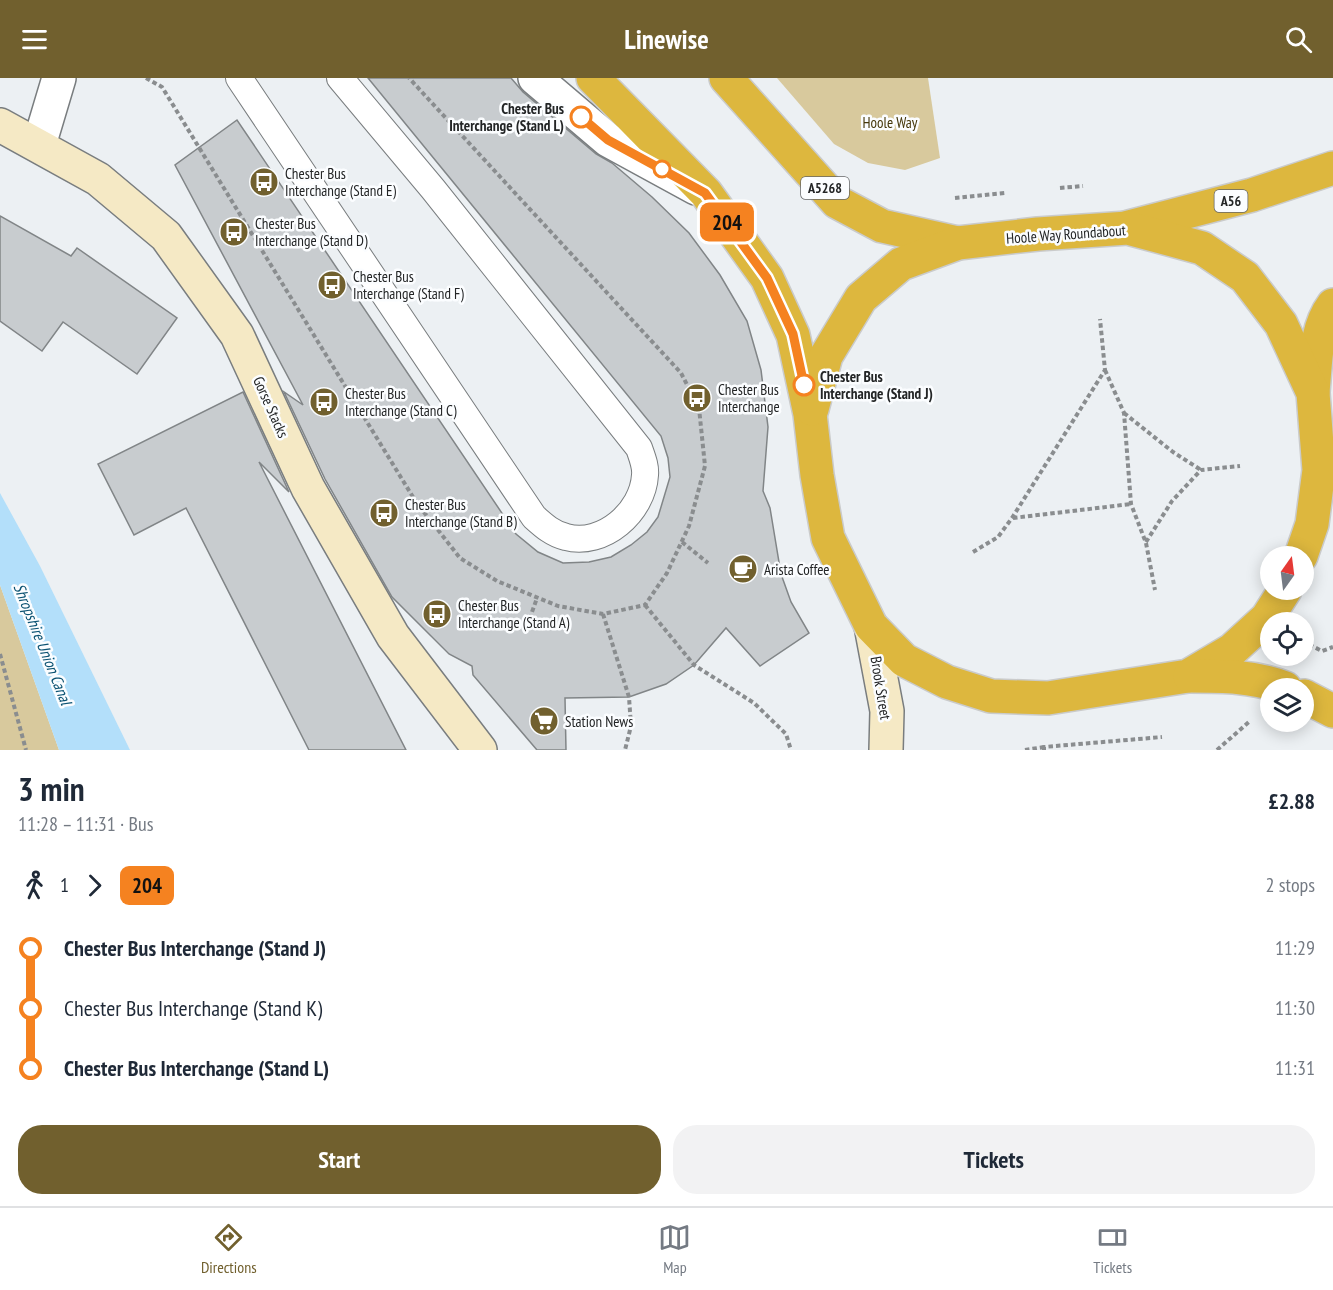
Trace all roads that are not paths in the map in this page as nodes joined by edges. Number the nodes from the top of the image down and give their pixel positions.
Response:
1 (59, 78) edge
2 (239, 78) edge
3 (340, 78) edge
4 (535, 78) edge
5 (593, 78) edge
6 (726, 78) edge
7 (0, 125) edge
8 (39, 145) junction
9 (1333, 168) edge
10 (705, 193) junction
11 (1128, 228) junction
12 (958, 243) junction
13 (1333, 305) edge
14 (1313, 393) junction
15 (810, 414) junction
16 (1319, 470) junction
17 (1333, 520) edge
18 (1304, 546) edge
19 (1279, 600) edge
20 (871, 626) junction
21 (1188, 676) junction
22 (1260, 681) edge
23 (1314, 701) edge
24 (1333, 711) edge
25 (480, 750) edge
26 (886, 750) edge

1 - 8 street
2 - 3 lane
4 - 10 street
5 - 10 highway, A5268
6 - 12 highway, A5268
7 - 8 street, Gorse Stacks
8 - 25 street, Gorse Stacks
9 - 11 highway, A56
10 - 15 highway, Hoole Way Roundabout / A5268
11 - 12 highway, Hoole Way Roundabout / A5268
11 - 14 highway, Hoole Way Roundabout / A5268
12 - 15 highway, Hoole Way Roundabout / A5268
13 - 14 highway
14 - 16 highway, Hoole Way Roundabout
15 - 20 highway, Hoole Way Roundabout / A5268
16 - 17 highway
16 - 18 highway, Hoole Way Roundabout
19 - 21 highway, Hoole Way Roundabout
20 - 21 highway, Hoole Way Roundabout
20 - 26 street, Brook Street
21 - 22 highway
23 - 24 highway

